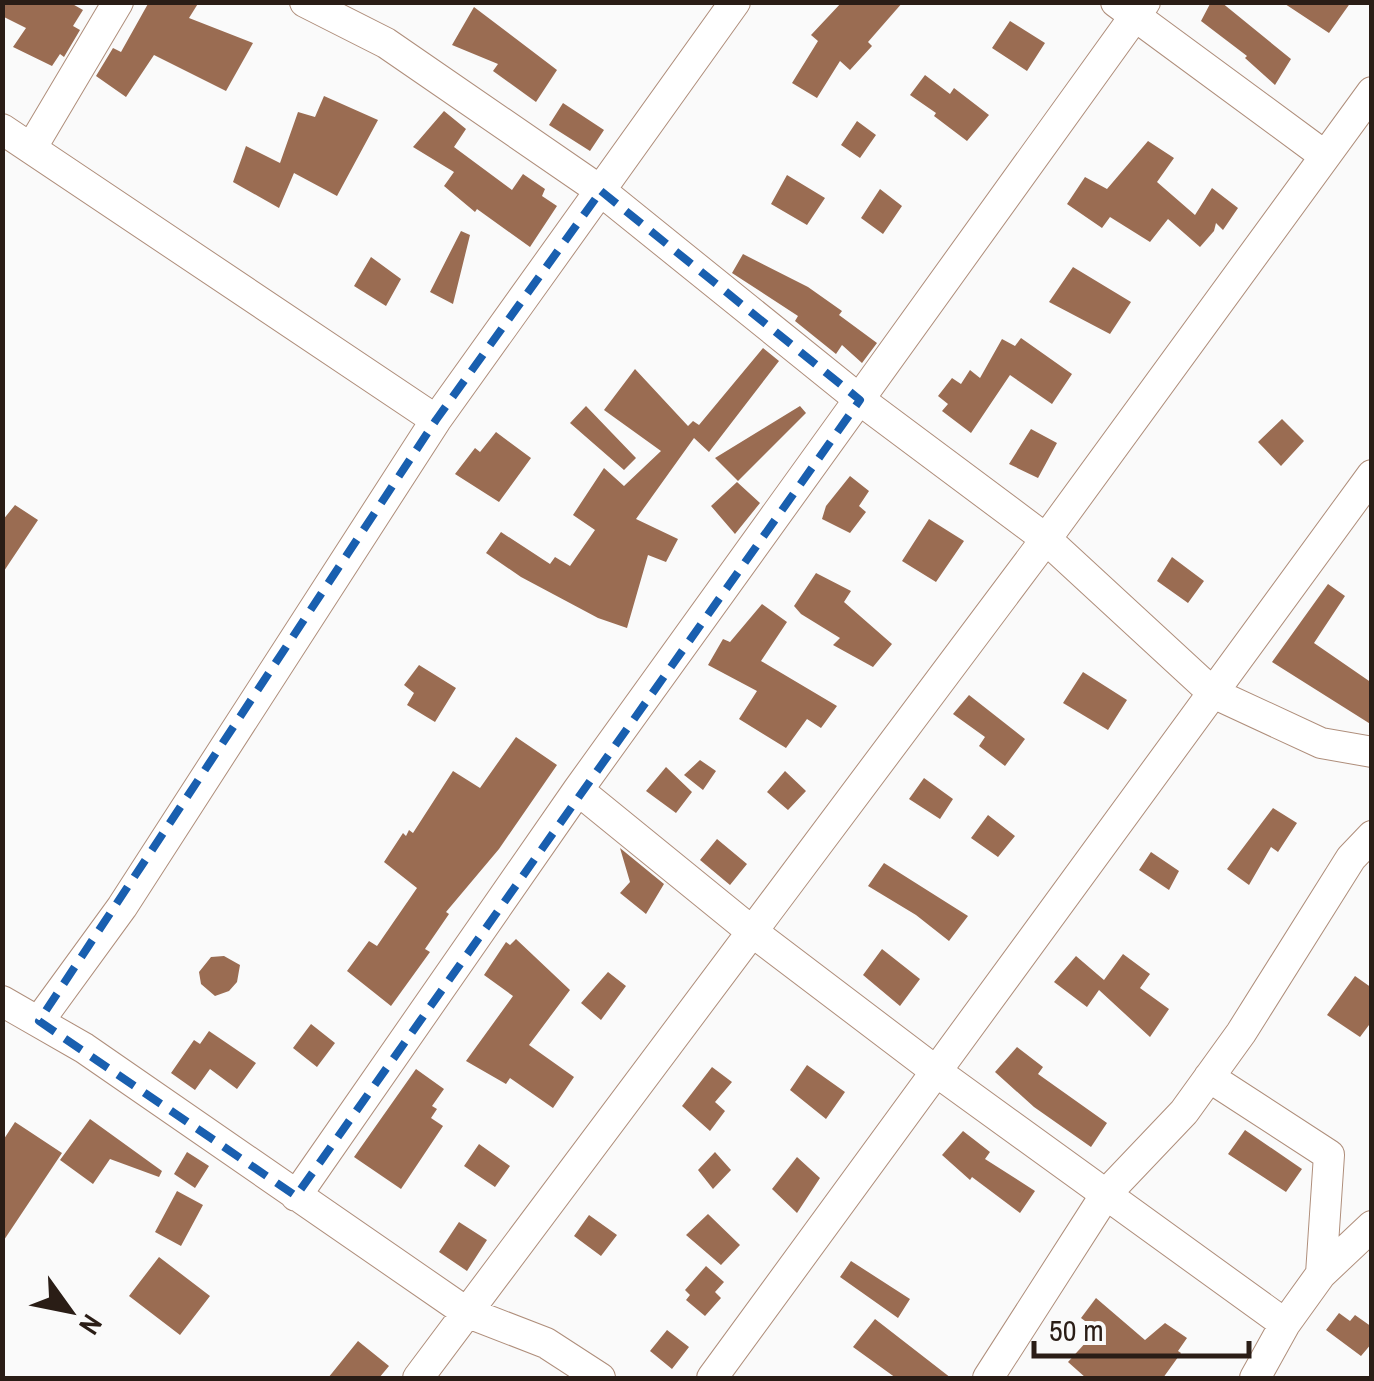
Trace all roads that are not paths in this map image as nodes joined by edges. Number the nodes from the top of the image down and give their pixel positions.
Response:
1 (118, 2) edge
2 (305, 2) edge
3 (735, 2) edge
4 (1132, 7) edge
5 (1372, 92) edge
6 (2, 129) edge
7 (32, 147) junction
8 (1324, 156) junction
9 (602, 191) junction
10 (860, 400) junction
11 (436, 420) junction
12 (1372, 475) edge
13 (1046, 539) junction
14 (1212, 693) junction
15 (1372, 752) edge
16 (578, 790) junction
17 (1372, 836) edge
18 (750, 930) junction
19 (2, 1000) edge
20 (40, 1021) junction
21 (937, 1072) junction
22 (1209, 1077) junction
23 (1106, 1194) junction
24 (296, 1196) junction
25 (1369, 1232) edge
26 (1321, 1274) junction
27 (466, 1312) junction
28 (1285, 1324) junction
29 (418, 1378) edge
30 (600, 1378) edge
31 (712, 1378) edge
32 (988, 1378) edge
33 (1255, 1378) edge

1 - 7 street
2 - 9 street
3 - 9 street
4 - 8 street
4 - 10 street
5 - 8 street
6 - 7 street
7 - 11 street
8 - 13 street
9 - 10 street
9 - 11 street
10 - 13 street
10 - 16 street
11 - 20 street
12 - 14 street
13 - 14 street
13 - 18 street
14 - 15 street
14 - 21 street
16 - 18 street
16 - 24 street
17 - 22 street
18 - 21 street
18 - 27 street
19 - 20 street
20 - 24 street
21 - 23 street
21 - 31 street
22 - 23 street
22 - 26 street
23 - 28 street
23 - 32 street
24 - 27 street
25 - 26 street
26 - 28 street
27 - 29 street
27 - 30 street
28 - 33 street

